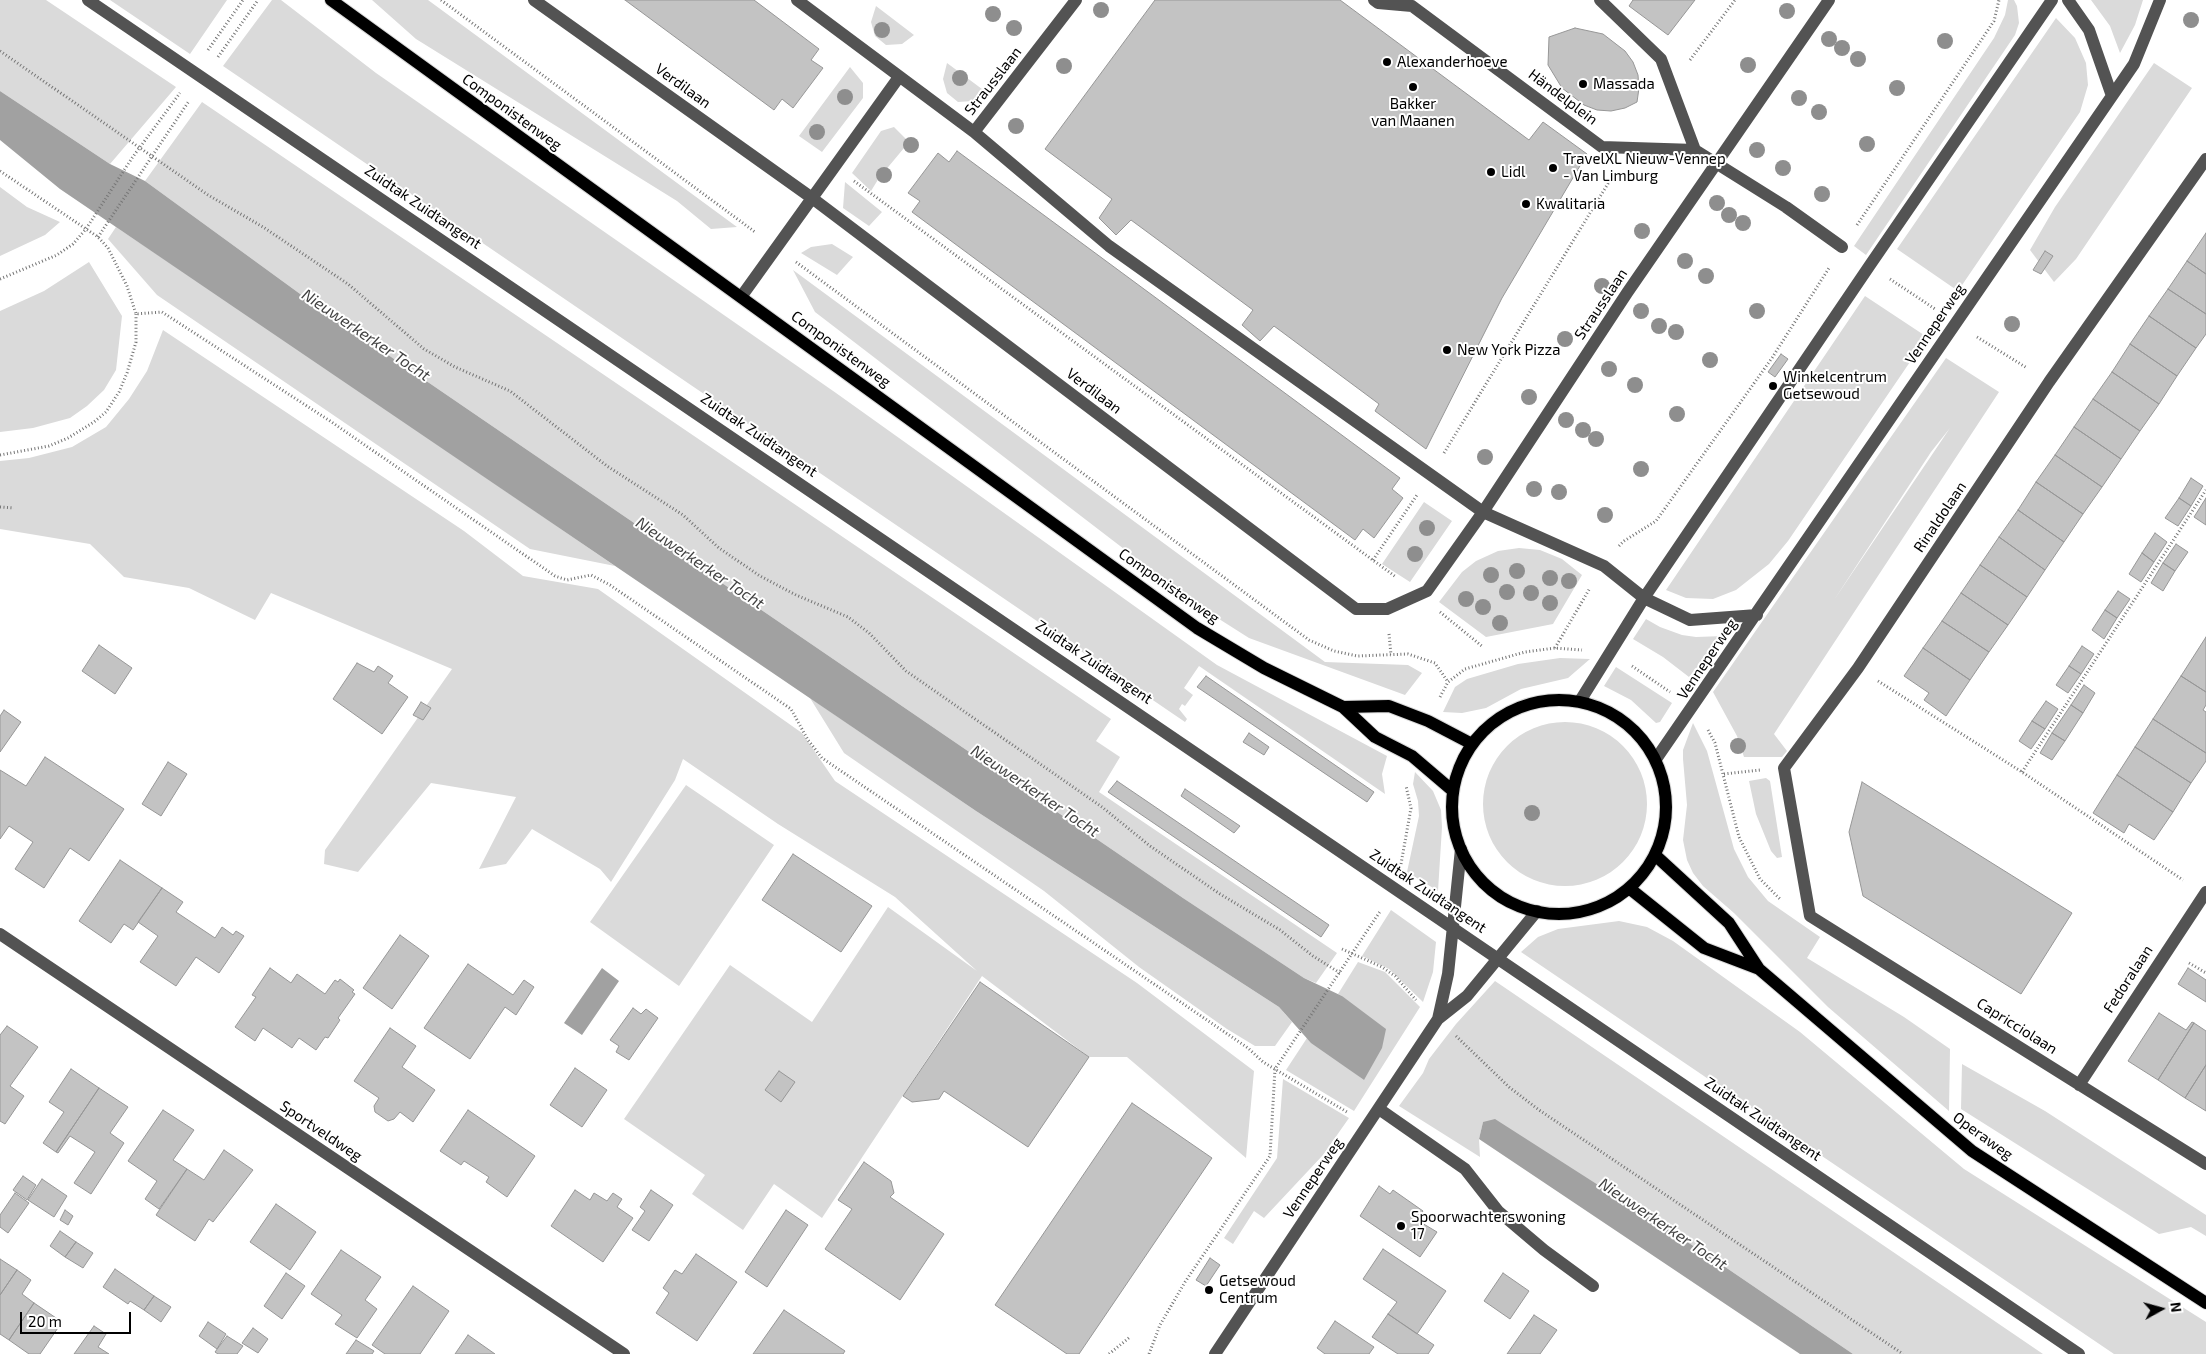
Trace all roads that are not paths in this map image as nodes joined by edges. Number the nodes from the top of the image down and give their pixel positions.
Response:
1 (88, 0) edge
2 (331, 0) edge
3 (534, 0) edge
4 (797, 0) edge
5 (1076, 0) edge
6 (1374, 0) edge
7 (1600, 0) edge
8 (1828, 0) edge
9 (2052, 0) edge
10 (2068, 0) edge
11 (2160, 0) edge
12 (899, 77) junction
13 (2112, 96) junction
14 (974, 132) junction
15 (1695, 150) junction
16 (2206, 159) edge
17 (1716, 165) junction
18 (812, 198) junction
19 (1842, 247) road end
20 (741, 297) junction
21 (1483, 512) junction
22 (1644, 598) junction
23 (1356, 610) joint
24 (1757, 615) junction
25 (1580, 701) junction
26 (1344, 707) junction
27 (1472, 744) junction
28 (1656, 759) junction
29 (1453, 791) junction
30 (1461, 850) junction
31 (1655, 855) junction
32 (1630, 888) junction
33 (2205, 892) edge
34 (1537, 911) junction
35 (1810, 916) joint
36 (1453, 926) junction
37 (0, 934) edge
38 (1499, 959) junction
39 (1759, 969) junction
40 (1438, 1019) junction
41 (2080, 1085) junction
42 (1379, 1109) junction
43 (2206, 1164) edge
44 (1593, 1286) dead end
45 (2206, 1303) edge
46 (624, 1354) edge
47 (1216, 1354) edge
48 (2079, 1354) edge

1 - 36 street, Zuidtak Zuidtangent
2 - 20 main road, Componistenweg
3 - 18 street, Verdilaan
4 - 12 street, Strausslaan
5 - 14 street, Strausslaan
6 - 15 street, Händelplein
7 - 15 street
8 - 17 street, Strausslaan
9 - 22 street
10 - 13 street
11 - 13 street, Venneperweg
12 - 14 street, Strausslaan
12 - 18 street
13 - 24 street, Venneperweg
14 - 21 street
15 - 17 street
16 - 35 street, Rinaldolaan
17 - 19 street
17 - 21 street, Strausslaan
18 - 20 street
18 - 23 street, Verdilaan
20 - 26 main road, Componistenweg
21 - 22 street
21 - 23 street, Strausslaan
22 - 24 street
22 - 25 street
24 - 28 street, Venneperweg
25 - 27 main road
25 - 28 main road
26 - 27 main road, Componistenweg
26 - 29 main road, Componistenweg
27 - 29 main road
28 - 31 main road
29 - 30 main road
30 - 34 main road
30 - 36 street, Venneperweg
31 - 32 main road
31 - 39 main road, Operaweg
32 - 34 main road
32 - 39 main road, Operaweg
33 - 41 street, Fedoralaan
34 - 38 street, Venneperweg
35 - 41 street, Capricciolaan
36 - 38 street, Zuidtak Zuidtangent
36 - 40 street, Venneperweg
37 - 46 street, Sportveldweg
38 - 40 street, Venneperweg
38 - 48 street, Zuidtak Zuidtangent
39 - 45 main road, Operaweg
40 - 42 street, Venneperweg
41 - 43 street, Capricciolaan
42 - 44 street
42 - 47 street, Venneperweg

